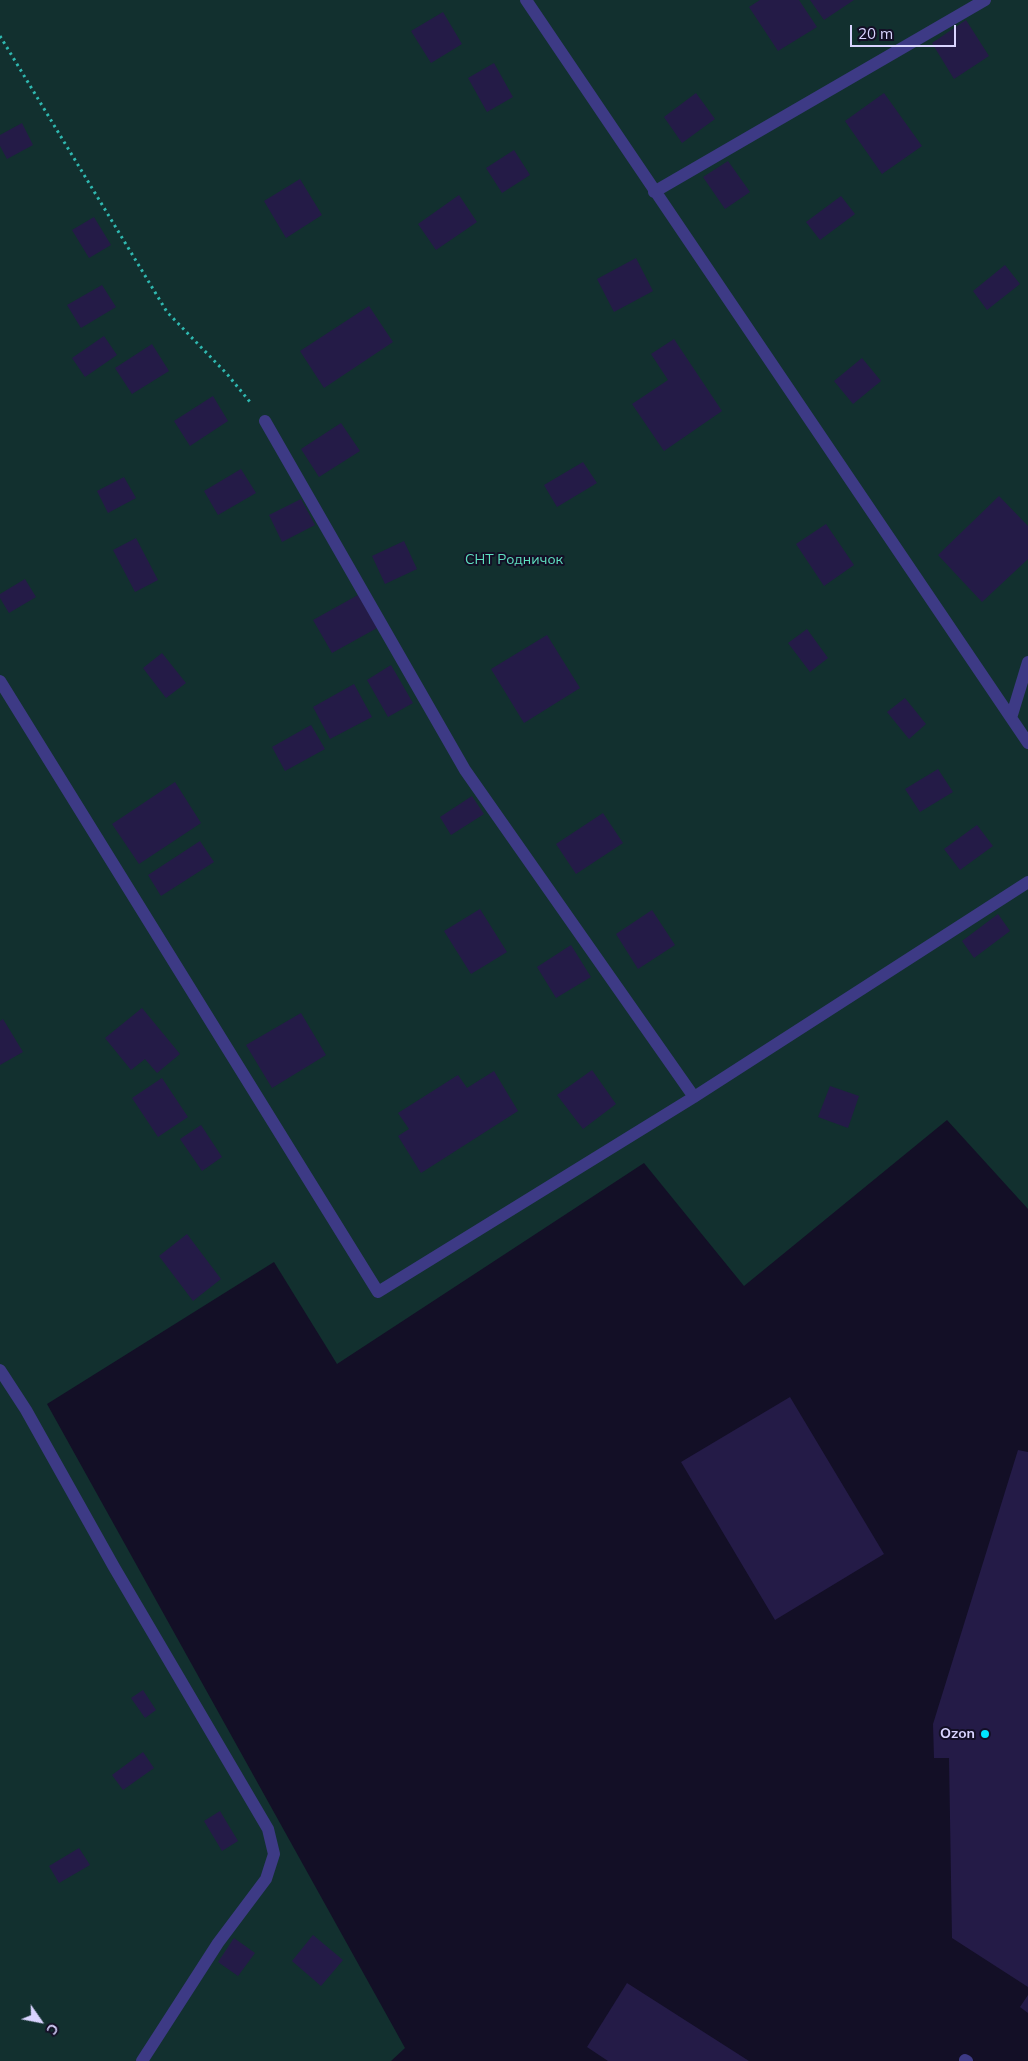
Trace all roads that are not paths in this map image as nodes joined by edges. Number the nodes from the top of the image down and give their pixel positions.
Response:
1 (526, 0) edge
2 (985, 0) edge
3 (654, 192) junction
4 (265, 421) road end
5 (1028, 662) edge
6 (0, 681) edge
7 (1010, 718) junction
8 (1028, 743) edge
9 (1028, 882) edge
10 (694, 1097) junction
11 (0, 1370) edge
12 (142, 2061) edge

1 - 3 lane
2 - 3 lane
3 - 7 lane
4 - 10 lane
5 - 7 lane
6 - 10 lane
7 - 8 lane
9 - 10 lane
11 - 12 lane

